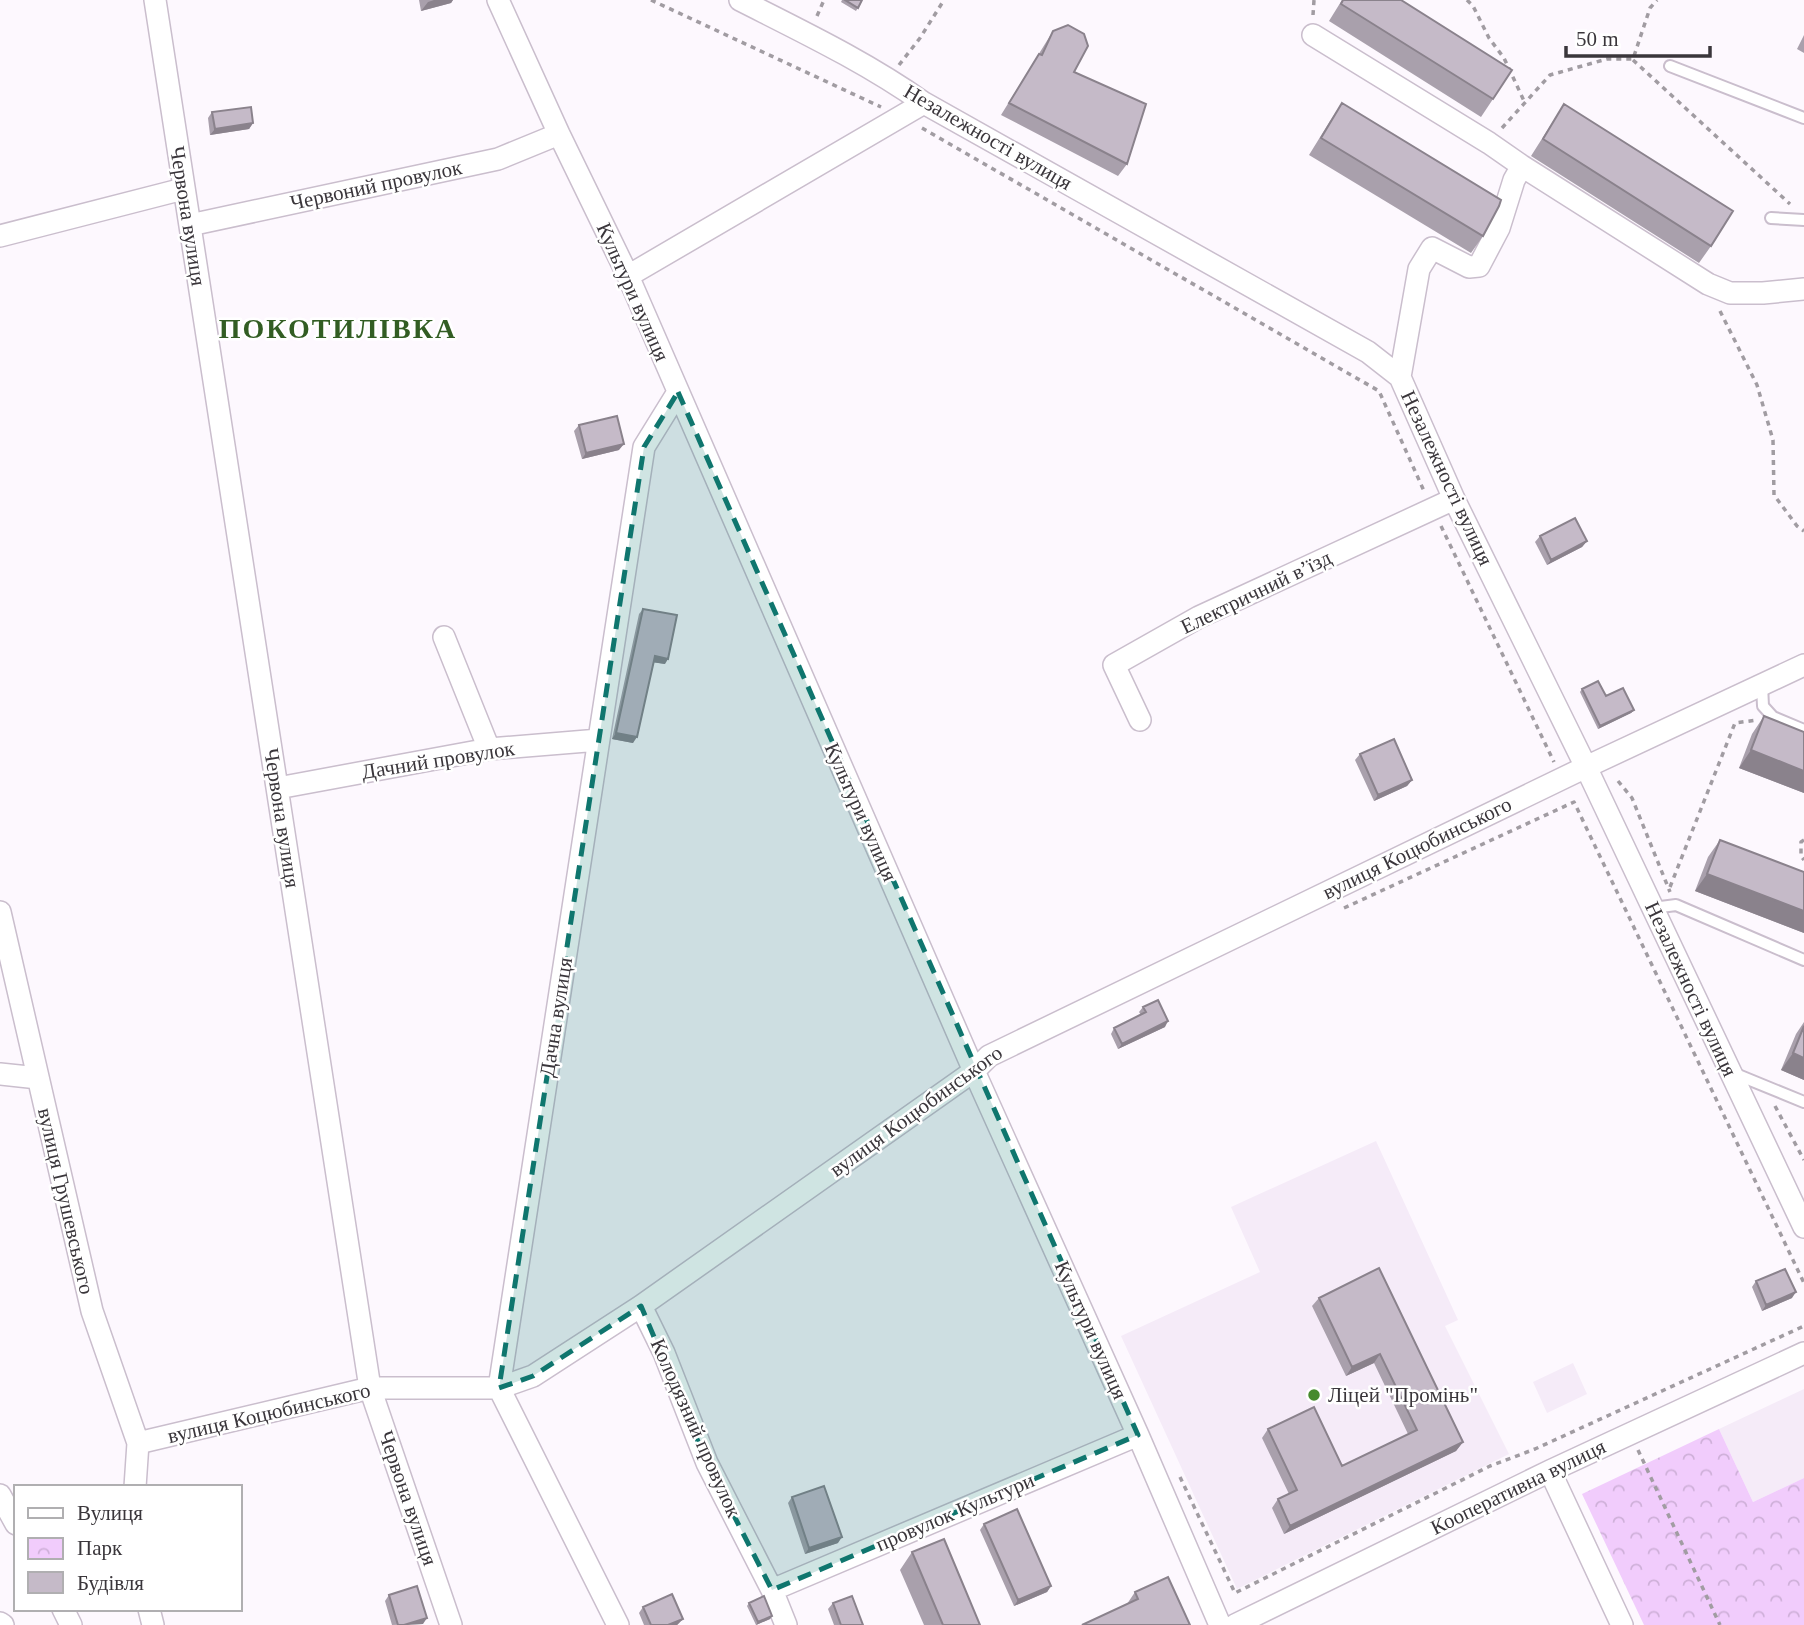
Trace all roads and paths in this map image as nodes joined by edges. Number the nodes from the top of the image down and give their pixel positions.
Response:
1 (155, 0) edge
2 (498, 0) edge
3 (651, 0) edge
4 (740, 0) edge
5 (943, 0) edge
6 (1467, 0) edge
7 (1657, 0) edge
8 (1313, 35) dead end
9 (1633, 59) junction
10 (1670, 66) dead end
11 (889, 78) junction
12 (924, 103) junction
13 (1525, 103) junction
14 (901, 116) junction
15 (1804, 118) edge
16 (559, 134) junction
17 (1489, 143) junction
18 (1522, 166) junction
19 (183, 189) junction
20 (1794, 208) dead end
21 (1771, 218) dead end
22 (1804, 220) edge
23 (190, 225) junction
24 (0, 236) edge
25 (628, 276) junction
26 (1707, 284) junction
27 (1804, 289) edge
28 (1400, 377) junction
29 (678, 392) junction
30 (1454, 499) junction
31 (1433, 509) junction
32 (1804, 531) edge
33 (444, 637) dead end
34 (1804, 665) edge
35 (1762, 685) junction
36 (1773, 717) junction
37 (1140, 720) dead end
38 (1804, 730) edge
39 (599, 740) junction
40 (489, 749) junction
41 (1586, 767) junction
42 (1562, 779) junction
43 (1618, 781) dead end
44 (278, 788) junction
45 (1804, 840) edge
46 (1804, 860) edge
47 (1669, 889) junction
48 (1676, 905) junction
49 (1653, 908) junction
50 (0, 912) edge
51 (1335, 912) dead end
52 (1804, 960) edge
53 (974, 1071) junction
54 (1730, 1072) junction
55 (0, 1074) edge
56 (38, 1078) junction
57 (1758, 1083) junction
58 (1804, 1102) edge
59 (1804, 1160) edge
60 (1804, 1227) edge
61 (1804, 1283) edge
62 (641, 1306) junction
63 (1804, 1326) edge
64 (1804, 1353) edge
65 (370, 1388) junction
66 (499, 1388) junction
67 (1630, 1434) junction
68 (1138, 1435) junction
69 (138, 1443) junction
70 (1550, 1471) junction
71 (1178, 1473) dead end
72 (135, 1485) edge
73 (0, 1495) edge
74 (14, 1520) edge
75 (772, 1590) junction
76 (451, 1625) edge
77 (618, 1625) edge
78 (786, 1625) edge
79 (1220, 1625) edge
80 (1235, 1625) edge
81 (1622, 1625) edge
82 (1720, 1625) edge

1 - 19 street, Червона вулиця
2 - 16 street, Культури вулиця
3 - 14 path
4 - 11 street, Незалежності вулиця
5 - 11 path
6 - 13 path
7 - 9 path
8 - 17 street
9 - 13 path
9 - 20 path
10 - 15 lane
11 - 12 street, Незалежності вулиця
12 - 14 street
12 - 28 street, Незалежності вулиця
13 - 17 path
14 - 25 street
14 - 31 path
16 - 23 street, Червоний провулок
16 - 25 street, Культури вулиця
17 - 18 street
18 - 26 street
18 - 28 street
19 - 23 street, Червона вулиця
19 - 24 street
21 - 22 lane
23 - 44 street, Червона вулиця
25 - 29 street, Культури вулиця
26 - 27 street
26 - 32 path
28 - 30 street, Незалежності вулиця
29 - 39 street, Дачна вулиця
29 - 53 street, Культури вулиця
30 - 31 street, Електричний в’їзд
30 - 41 street, Незалежності вулиця
31 - 37 street, Електричний в’їзд
31 - 42 path
33 - 40 street
34 - 35 street, вулиця Коцюбинського
35 - 36 lane
35 - 41 street, вулиця Коцюбинського
36 - 38 lane
36 - 47 path
39 - 40 street, Дачний провулок
39 - 66 street, Дачна вулиця
40 - 44 street, Дачний провулок
41 - 42 street, вулиця Коцюбинського
41 - 49 street, Незалежності вулиця
42 - 53 street, вулиця Коцюбинського
43 - 47 path
44 - 65 street, Червона вулиця
45 - 46 path
47 - 48 path
48 - 49 lane
48 - 52 lane
49 - 54 street, Незалежності вулиця
50 - 56 street, вулиця Грушевського
51 - 61 path
53 - 62 street, вулиця Коцюбинського
53 - 68 street, Культури вулиця
54 - 57 lane
54 - 60 street, Незалежності вулиця
55 - 56 street
56 - 69 street, вулиця Грушевського
57 - 58 lane
57 - 59 path
62 - 66 street, вулиця Коцюбинського
62 - 75 street, Колодязний провулок
63 - 71 path
64 - 67 street, Кооперативна вулиця
65 - 66 street, вулиця Коцюбинського
65 - 69 street, вулиця Коцюбинського
65 - 76 street, Червона вулиця
66 - 77 street
67 - 70 street, Кооперативна вулиця
67 - 82 path
68 - 75 street, провулок Культури
68 - 79 street, Культури вулиця
69 - 72 street, вулиця Грушевського
70 - 80 street, Кооперативна вулиця
70 - 81 street
73 - 74 street
75 - 78 street, Колодязний провулок

